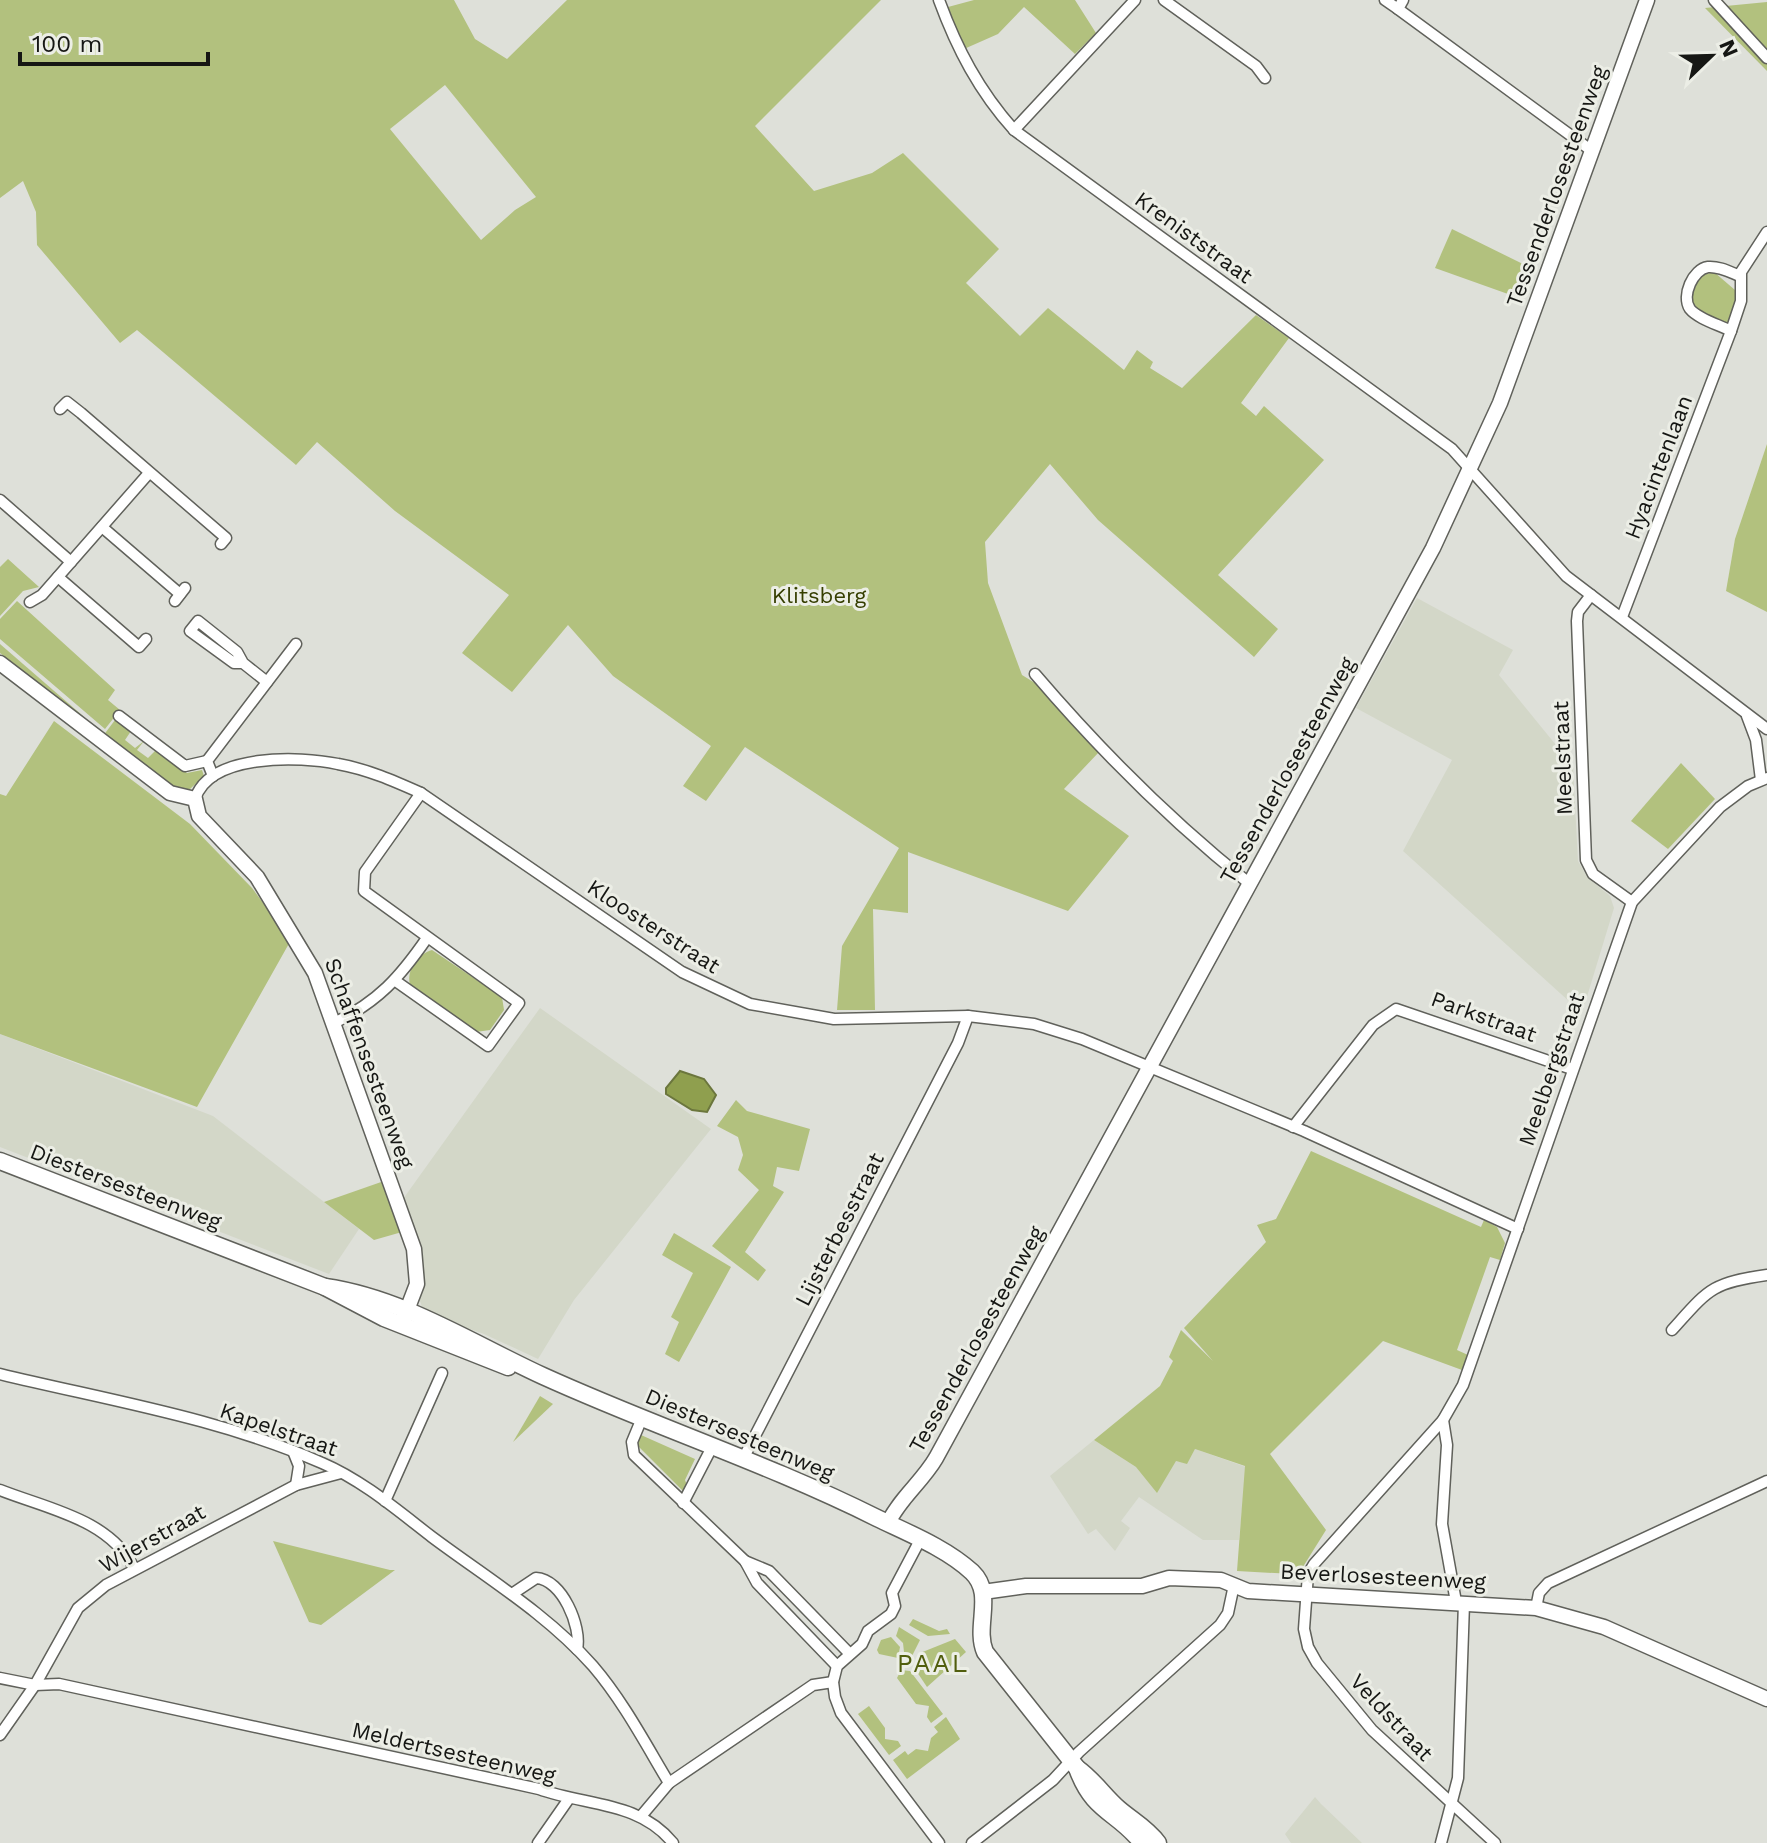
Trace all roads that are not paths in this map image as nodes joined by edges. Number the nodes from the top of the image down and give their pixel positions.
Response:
1 (939, 0) edge
2 (1135, 0) edge
3 (1164, 0) edge
4 (1385, 0) edge
5 (1647, 0) edge
6 (1714, 0) edge
7 (1401, 4) edge
8 (1767, 58) edge
9 (1265, 78) dead end
10 (1014, 130) junction
11 (1592, 151) junction
12 (1767, 232) edge
13 (1740, 276) junction
14 (1731, 331) junction
15 (60, 409) dead end
16 (1471, 467) junction
17 (149, 473) junction
18 (0, 500) edge
19 (102, 527) junction
20 (221, 544) dead end
21 (71, 562) junction
22 (58, 577) junction
23 (180, 594) dead end
24 (1591, 595) junction
25 (30, 602) dead end
26 (1622, 617) junction
27 (146, 639) dead end
28 (296, 644) dead end
29 (0, 663) edge
30 (243, 663) junction
31 (1035, 674) dead end
32 (267, 682) junction
33 (1746, 714) junction
34 (119, 716) dead end
35 (1767, 729) edge
36 (207, 761) junction
37 (213, 776) junction
38 (1764, 779) edge
39 (421, 793) junction
40 (195, 799) junction
41 (1250, 884) junction
42 (1632, 902) junction
43 (427, 938) junction
44 (397, 982) junction
45 (968, 1016) junction
46 (334, 1023) junction
47 (1150, 1068) junction
48 (1572, 1069) junction
49 (1293, 1127) junction
50 (0, 1161) edge
51 (1518, 1229) junction
52 (1767, 1275) edge
53 (403, 1319) junction
54 (1672, 1330) dead end
55 (442, 1373) dead end
56 (0, 1374) edge
57 (642, 1418) junction
58 (1443, 1420) junction
59 (712, 1447) junction
60 (293, 1451) junction
61 (743, 1459) junction
62 (341, 1473) junction
63 (1767, 1481) edge
64 (296, 1485) junction
65 (0, 1490) edge
66 (385, 1501) junction
67 (683, 1503) junction
68 (888, 1523) junction
69 (920, 1540) junction
70 (745, 1561) junction
71 (134, 1568) junction
72 (1234, 1585) junction
73 (983, 1592) junction
74 (512, 1594) junction
75 (1307, 1594) junction
76 (1460, 1603) junction
77 (1536, 1608) junction
78 (577, 1649) junction
79 (843, 1659) junction
80 (0, 1678) edge
81 (833, 1682) junction
82 (35, 1685) junction
83 (1767, 1699) edge
84 (0, 1735) edge
85 (1074, 1764) junction
86 (669, 1783) junction
87 (568, 1800) junction
88 (1453, 1804) junction
89 (642, 1815) junction
90 (538, 1843) edge
91 (673, 1843) edge
92 (939, 1843) edge
93 (972, 1843) edge
94 (1142, 1843) edge
95 (1158, 1843) edge
96 (1441, 1843) edge
97 (1495, 1843) edge

1 - 10 street, Kreniststraat
2 - 10 street
3 - 9 street
4 - 7 street
5 - 11 street, Tessenderlosesteenweg
6 - 8 street
7 - 11 street
10 - 16 street, Kreniststraat
11 - 16 street, Tessenderlosesteenweg
12 - 13 street, Hyacintenlaan
13 - 14 street, Hyacintenlaan
13 - 14 street
14 - 26 street, Hyacintenlaan
15 - 17 street
16 - 24 street, Kreniststraat
16 - 41 street, Tessenderlosesteenweg
17 - 19 street
17 - 20 street
18 - 21 street
19 - 21 street
19 - 23 street
21 - 22 street
22 - 25 street
22 - 27 street
24 - 26 street, Kreniststraat
24 - 42 street, Meelstraat
26 - 33 street, Kreniststraat
28 - 32 street
29 - 40 street
30 - 30 street
30 - 32 street
31 - 41 street
32 - 36 street
33 - 35 street, Kreniststraat
33 - 38 street
34 - 36 street
36 - 37 street
37 - 39 street, Kloosterstraat
37 - 40 street
38 - 42 street, Meelbergstraat
39 - 43 street
39 - 45 street, Kloosterstraat
40 - 46 street, Schaffensesteenweg
41 - 47 street, Tessenderlosesteenweg
42 - 48 street, Meelbergstraat
43 - 44 street
43 - 44 street
44 - 46 street
45 - 47 street, Kloosterstraat
45 - 61 street, Lijsterbesstraat
46 - 53 street, Schaffensesteenweg
47 - 49 street
47 - 68 street, Tessenderlosesteenweg
48 - 49 street, Parkstraat
48 - 51 street, Meelbergstraat
49 - 51 street
50 - 53 main road, Diestersesteenweg
51 - 58 street, Meelbergstraat
52 - 54 street
53 - 57 main road, Diestersesteenweg
55 - 66 street
56 - 60 street, Kapelstraat
57 - 59 main road, Diestersesteenweg
57 - 67 street
58 - 75 street, Meelbergstraat
58 - 76 street
59 - 61 main road, Diestersesteenweg
59 - 67 street
60 - 62 street, Kapelstraat
60 - 64 street
61 - 68 main road, Diestersesteenweg
62 - 64 street, Wijerstraat
62 - 66 street, Kapelstraat
63 - 77 street
64 - 71 street, Wijerstraat
65 - 71 street
66 - 74 street, Kapelstraat
67 - 70 street
68 - 69 main road, Diestersesteenweg
69 - 73 main road, Diestersesteenweg
69 - 79 street
70 - 79 street
70 - 79 street
71 - 82 street, Wijerstraat
72 - 73 street, Beverlosesteenweg
72 - 75 street, Beverlosesteenweg
72 - 85 street
73 - 85 main road
74 - 78 street, Kapelstraat
74 - 78 street, Kapelstraat
75 - 76 street, Beverlosesteenweg
75 - 88 street, Veldstraat
76 - 77 street, Beverlosesteenweg
76 - 88 street
77 - 83 street, Beverlosesteenweg
78 - 86 street, Kapelstraat
79 - 81 street
80 - 82 street, Meldertsesteenweg
81 - 86 street
81 - 92 street
82 - 84 street, Wijerstraat
82 - 87 street, Meldertsesteenweg
85 - 93 street
85 - 94 main road
85 - 95 main road
86 - 89 street
87 - 89 street, Meldertsesteenweg
87 - 90 street
88 - 96 street
88 - 97 street, Veldstraat
89 - 91 street

